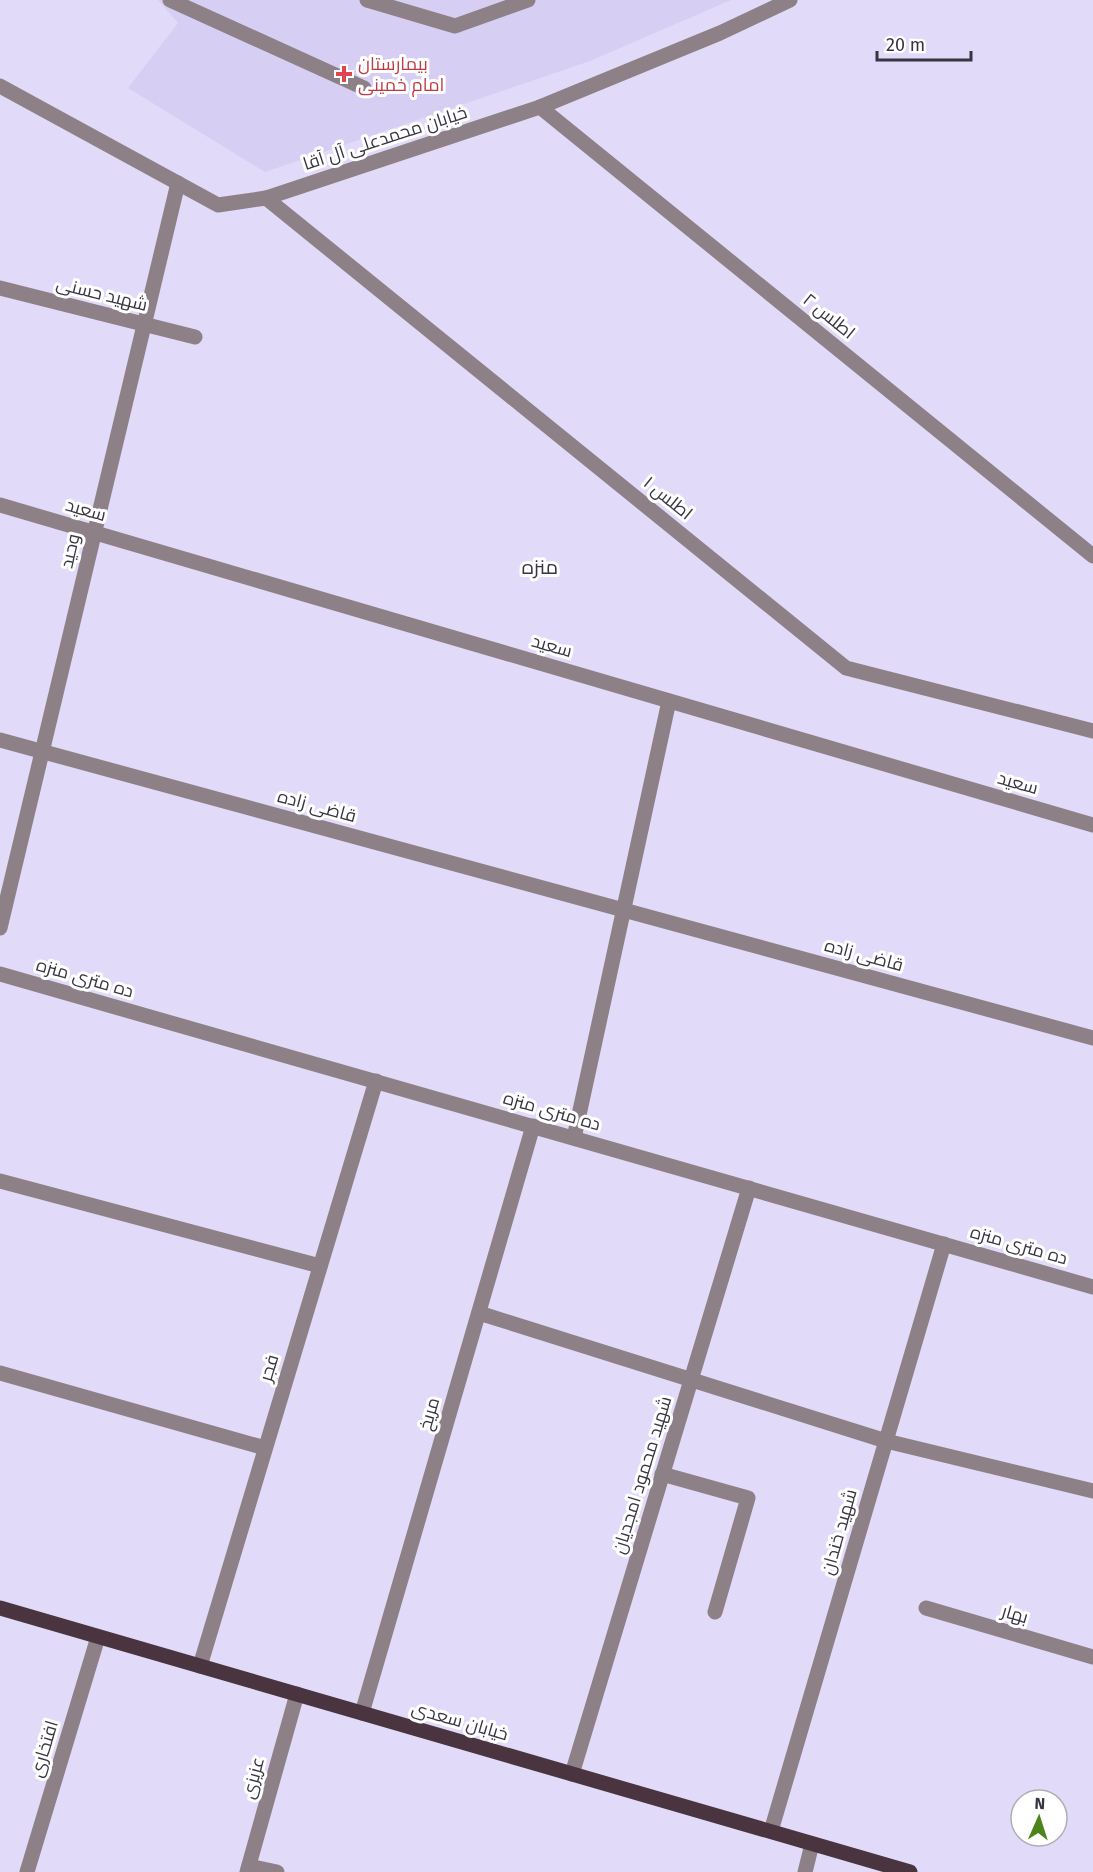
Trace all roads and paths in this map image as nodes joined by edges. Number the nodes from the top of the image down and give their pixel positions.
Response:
1 (170, 0) edge
2 (367, 0) edge
3 (528, 0) edge
4 (790, 0) edge
5 (0, 86) edge
6 (364, 88) dead end
7 (540, 107) junction
8 (178, 183) junction
9 (266, 198) junction
10 (0, 288) edge
11 (144, 324) junction
12 (195, 337) dead end
13 (0, 505) edge
14 (95, 533) junction
15 (1093, 556) edge
16 (669, 701) junction
17 (1093, 731) edge
18 (0, 740) edge
19 (42, 752) junction
20 (1093, 825) edge
21 (624, 910) junction
22 (0, 928) edge
23 (0, 974) edge
24 (1093, 1038) edge
25 (376, 1081) junction
26 (533, 1126) junction
27 (574, 1138) junction
28 (0, 1180) edge
29 (749, 1188) junction
30 (944, 1244) junction
31 (320, 1266) junction
32 (1093, 1287) edge
33 (479, 1313) junction
34 (0, 1373) edge
35 (691, 1380) junction
36 (886, 1441) junction
37 (265, 1448) junction
38 (662, 1474) junction
39 (1093, 1491) edge
40 (0, 1608) edge
41 (926, 1608) dead end
42 (715, 1612) dead end
43 (98, 1637) junction
44 (1093, 1657) edge
45 (200, 1666) junction
46 (297, 1694) junction
47 (362, 1713) junction
48 (572, 1774) junction
49 (771, 1832) junction
50 (812, 1844) junction
51 (248, 1869) edge
52 (27, 1872) edge
53 (277, 1872) edge
54 (806, 1872) edge
55 (910, 1872) edge

1 - 6 street
2 - 3 street
4 - 7 street, خیابان محمدعلی آل آقا
5 - 8 street, خیابان محمدعلی آل آقا
7 - 9 street, خیابان محمدعلی آل آقا
7 - 15 street, اطلس ۲
8 - 9 street, خیابان محمدعلی آل آقا
8 - 11 street, وحید
9 - 17 street, اطلس ۱
10 - 11 street, شهید حسنی
11 - 12 street, شهید حسنی
11 - 14 street, وحید
13 - 14 street, سعید
14 - 16 street, سعید
14 - 19 street, وحید
16 - 20 street, سعید
16 - 21 street
18 - 19 street, قاضی زاده
19 - 21 street, قاضی زاده
19 - 22 street, وحید
21 - 24 street, قاضی زاده
21 - 27 street
23 - 25 street, ده متری منزه
25 - 26 street, ده متری منزه
25 - 31 street, فجر
26 - 27 street, ده متری منزه
26 - 33 street, مریخ
27 - 29 street, ده متری منزه
28 - 31 street
29 - 30 street, ده متری منزه
29 - 35 street, شهید محمود امجدیان
30 - 32 street, ده متری منزه
30 - 36 street, شهید خندان
31 - 37 street, فجر
33 - 35 street
33 - 47 street, مریخ
34 - 37 street
35 - 36 street
35 - 38 street, شهید محمود امجدیان
36 - 39 street
36 - 49 street, شهید خندان
37 - 45 street, فجر
38 - 42 street
38 - 48 street, شهید محمود امجدیان
40 - 43 main road, خیابان سعدی
41 - 44 street, بهار
43 - 45 main road, خیابان سعدی
43 - 52 street, افتخاری
45 - 46 main road, خیابان سعدی
46 - 47 main road, خیابان سعدی
46 - 51 street, عزیزی
47 - 48 main road, خیابان سعدی
48 - 49 main road, خیابان سعدی
49 - 50 main road, خیابان سعدی
50 - 54 street
50 - 55 main road, خیابان سعدی
51 - 53 street

